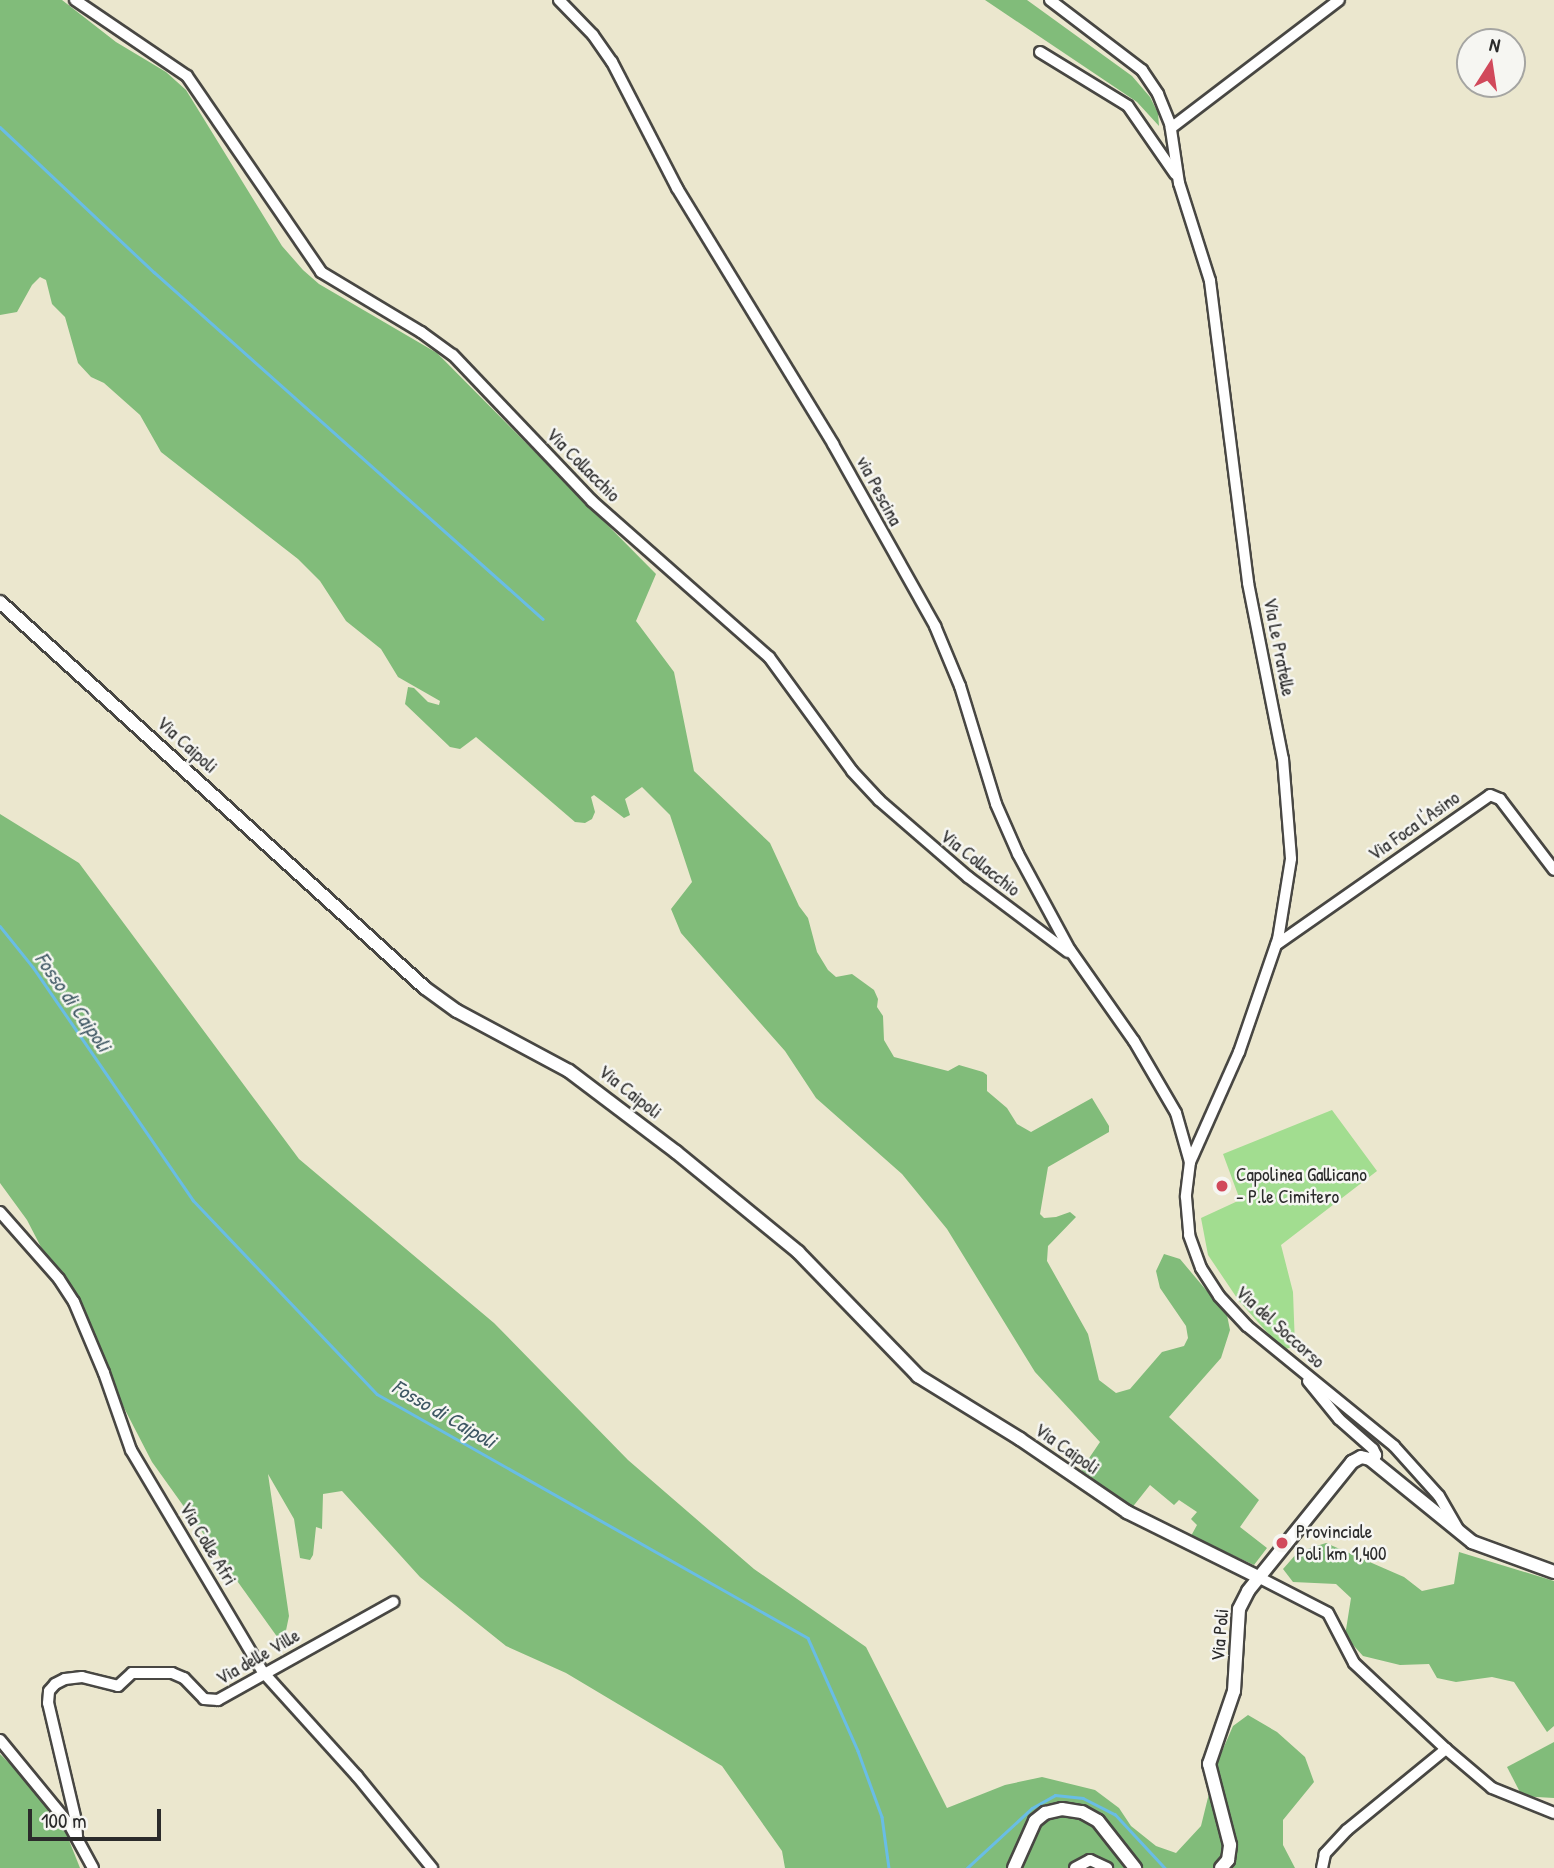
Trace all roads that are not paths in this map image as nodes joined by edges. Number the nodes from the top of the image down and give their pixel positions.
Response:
1 (75, 0) edge
2 (559, 0) edge
3 (1050, 0) edge
4 (1339, 0) edge
5 (1040, 52) dead end
6 (1171, 128) junction
7 (1177, 177) junction
8 (0, 601) edge
9 (1554, 870) edge
10 (1276, 946) junction
11 (1074, 957) junction
12 (1190, 1162) junction
13 (0, 1212) edge
14 (1302, 1372) junction
15 (1373, 1461) junction
16 (1462, 1536) junction
17 (1554, 1572) edge
18 (1260, 1578) junction
19 (393, 1602) dead end
20 (263, 1672) junction
21 (0, 1740) edge
22 (1446, 1749) junction
23 (1554, 1813) edge
24 (77, 1836) junction
25 (1226, 1866) edge
26 (1079, 1867) edge
27 (93, 1868) edge
28 (432, 1868) edge
29 (1014, 1868) edge
30 (1107, 1868) edge
31 (1135, 1868) edge
32 (1322, 1868) edge

1 - 11 street, Via Collacchio
2 - 11 street, via Pescina
3 - 6 street, Via Le Pratelle
4 - 6 street
5 - 7 street
6 - 7 street, Via Le Pratelle
7 - 10 street, Via Le Pratelle
8 - 18 street, Via Caipoli
9 - 10 street, Via Foca l'Asino
10 - 12 street, Via Le Pratelle
11 - 12 street, Via del Soccorso
12 - 14 street, Via del Soccorso
13 - 20 street, Via Colle Afri
14 - 15 street
14 - 16 street, Via del Soccorso
15 - 16 street
15 - 18 street, Via Poli
16 - 17 street
18 - 22 street
18 - 25 street, Via Poli
19 - 20 street, Via delle Ville
20 - 24 street, Via delle Ville
20 - 28 street, Via Colle Afri
21 - 24 street
22 - 23 street
22 - 32 street
24 - 27 street
26 - 30 street
29 - 31 street

